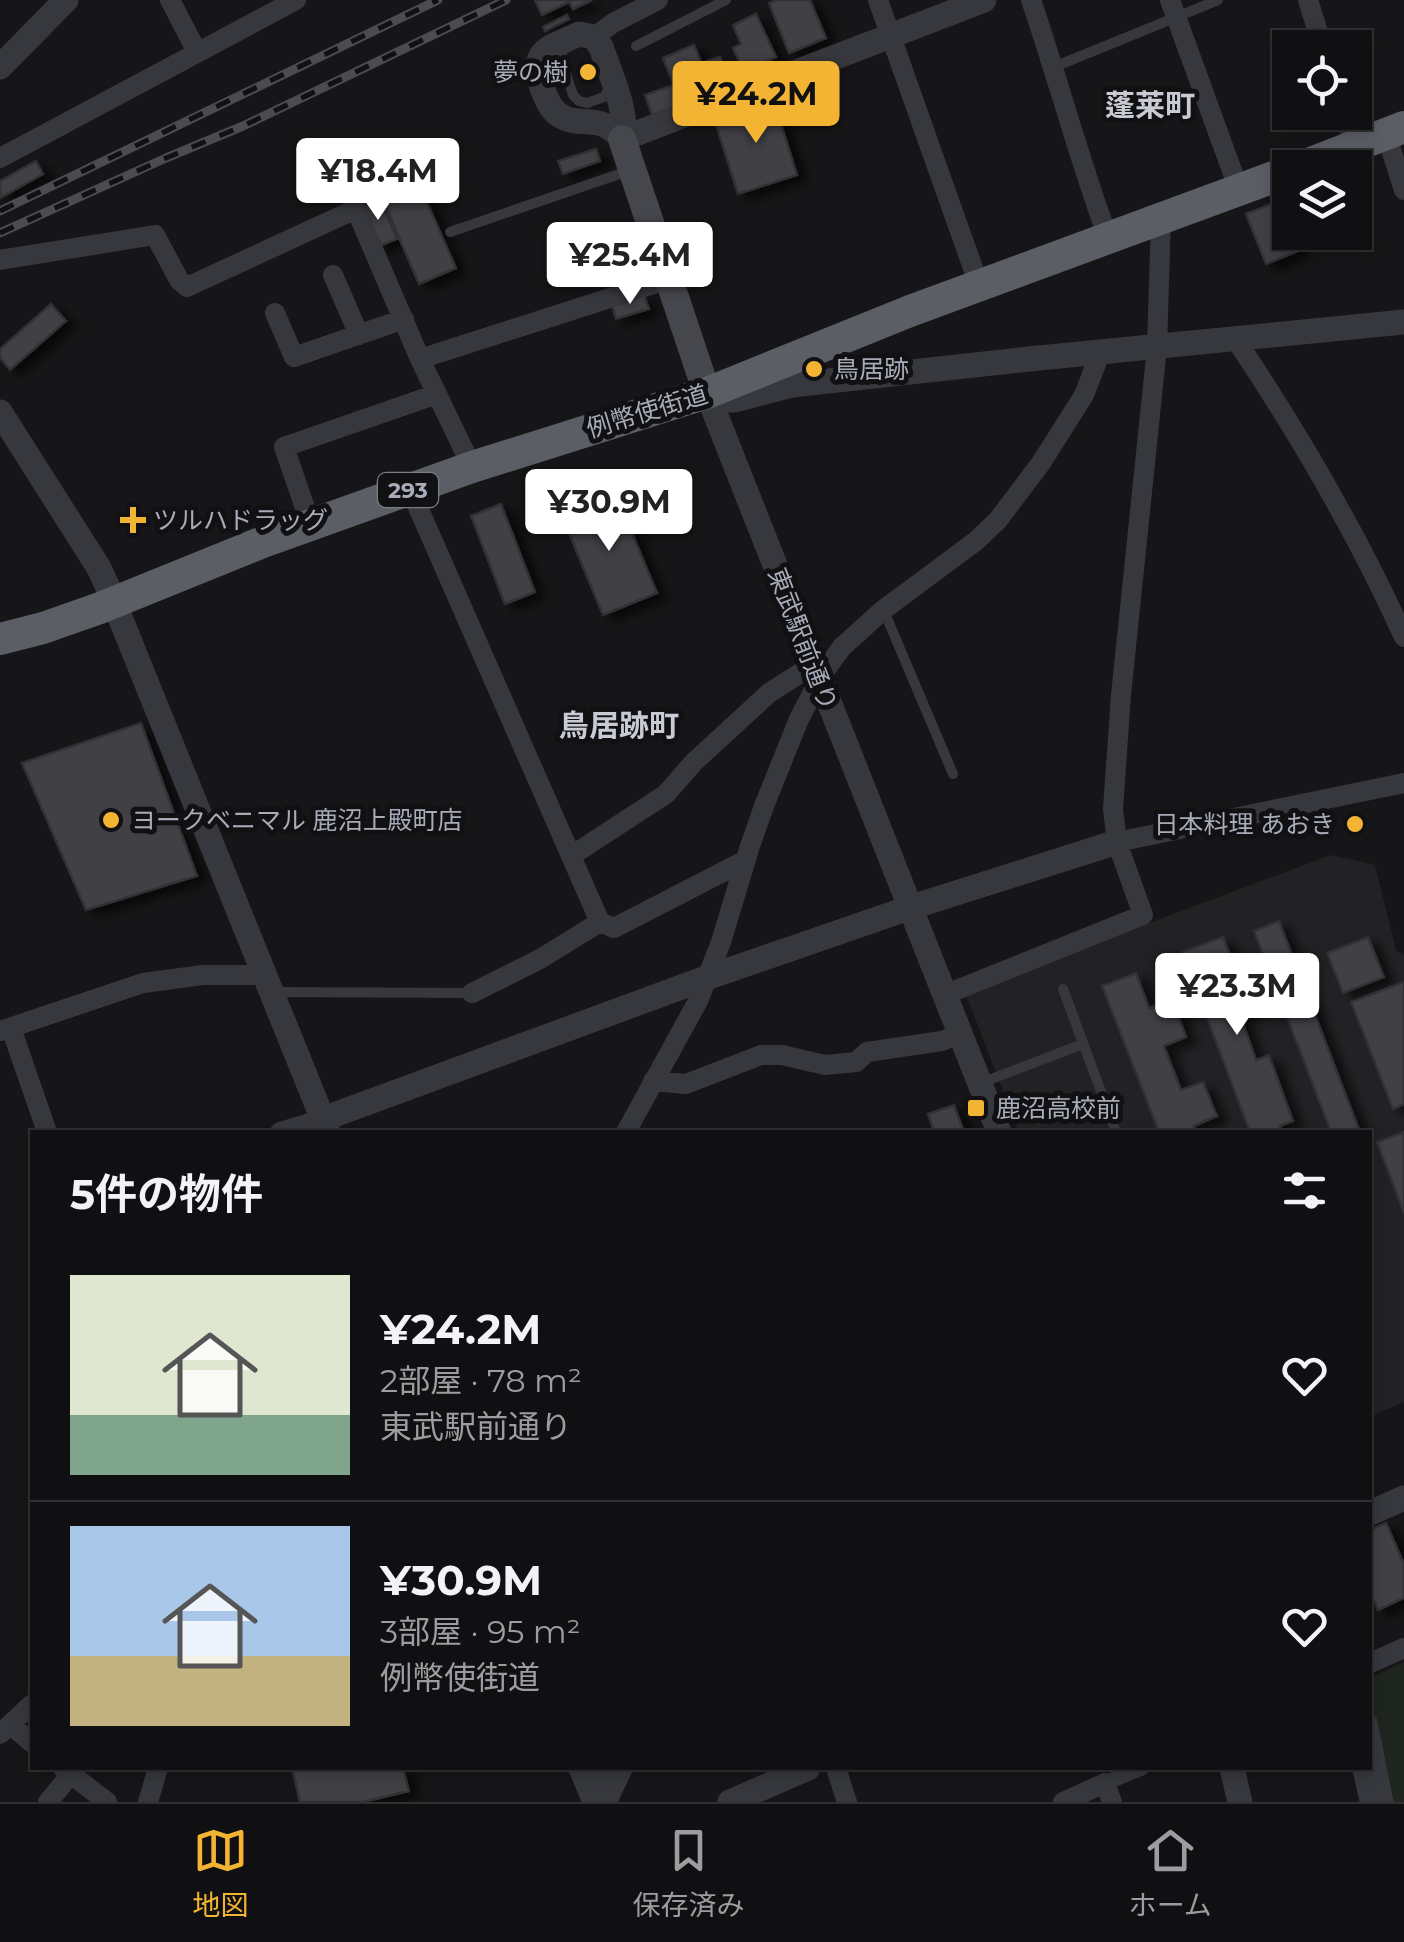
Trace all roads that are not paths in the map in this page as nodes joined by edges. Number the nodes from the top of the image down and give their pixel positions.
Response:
1 (66, 0) edge
2 (170, 0) edge
3 (296, 0) edge
4 (658, 0) edge
5 (726, 0) edge
6 (878, 0) edge
7 (984, 0) edge
8 (1031, 0) edge
9 (1218, 0) edge
10 (1308, 0) edge
11 (712, 3) edge
12 (1174, 9) edge
13 (1317, 30) edge
14 (892, 36) junction
15 (582, 38) junction
16 (636, 46) dead end
17 (197, 52) junction
18 (0, 67) edge
19 (1054, 67) junction
20 (615, 89) junction
21 (596, 121) junction
22 (1382, 136) edge
23 (622, 139) junction
24 (1345, 150) edge
25 (0, 158) edge
26 (632, 170) junction
27 (1272, 177) edge
28 (1239, 190) junction
29 (1404, 190) edge
30 (1161, 218) junction
31 (450, 232) dead end
32 (1108, 238) junction
33 (0, 260) edge
34 (333, 275) dead end
35 (669, 279) junction
36 (979, 286) junction
37 (275, 313) dead end
38 (404, 320) junction
39 (1404, 322) edge
40 (359, 335) junction
41 (1236, 340) junction
42 (1157, 347) junction
43 (1101, 351) junction
44 (420, 359) junction
45 (437, 394) junction
46 (707, 394) junction
47 (0, 412) edge
48 (472, 467) junction
49 (410, 489) junction
50 (311, 525) junction
51 (114, 602) junction
52 (883, 610) junction
53 (1404, 637) edge
54 (0, 640) edge
55 (816, 674) junction
56 (954, 774) dead end
57 (1404, 782) edge
58 (1117, 842) junction
59 (570, 856) junction
60 (746, 860) junction
61 (910, 908) junction
62 (600, 922) junction
63 (706, 978) junction
64 (269, 984) junction
65 (1063, 989) dead end
66 (472, 992) joint
67 (944, 994) junction
68 (5, 1030) edge
69 (960, 1034) junction
70 (1083, 1044) junction
71 (653, 1081) junction
72 (980, 1084) junction
73 (325, 1126) edge
74 (46, 1130) edge
75 (295, 1130) edge
76 (627, 1130) edge
77 (998, 1130) edge
78 (1115, 1130) edge
79 (1404, 1498) edge
80 (1372, 1512) edge
81 (1404, 1648) edge
82 (1372, 1662) edge
83 (30, 1706) edge
84 (5, 1730) edge
85 (1372, 1732) edge
86 (30, 1742) edge
87 (157, 1770) edge
88 (582, 1770) edge
89 (600, 1770) edge
90 (622, 1770) edge
91 (803, 1770) edge
92 (837, 1770) edge
93 (1139, 1770) edge
94 (1232, 1770) edge
95 (1362, 1770) edge
96 (67, 1771) edge
97 (1108, 1793) edge
98 (48, 1802) edge
99 (107, 1802) edge
100 (148, 1802) edge
101 (601, 1802) edge
102 (730, 1802) edge
103 (847, 1802) edge
104 (1064, 1802) edge
105 (1240, 1802) edge
106 (1370, 1802) edge
107 (1386, 1802) edge

1 - 18 street
2 - 17 street
3 - 17 street
4 - 15 street
5 - 11 lane
6 - 14 street
7 - 14 street
8 - 19 street
9 - 12 lane
10 - 13 street
11 - 16 lane
12 - 19 lane
12 - 28 street
14 - 23 street
14 - 36 street
15 - 20 street
15 - 20 lane
15 - 21 street
17 - 25 street
19 - 32 street
20 - 21 street
20 - 23 street
21 - 23 street
22 - 24 highway
22 - 29 street
23 - 26 main road, 東武駅前通り
26 - 31 lane
26 - 35 main road, 東武駅前通り
27 - 28 highway, 例幣使街道 / 293
28 - 30 highway, 例幣使街道 / 293
30 - 32 highway, 例幣使街道 / 293
30 - 42 street
32 - 36 highway, 例幣使街道 / 293
33 - 38 street
34 - 40 street
35 - 44 street
35 - 46 main road, 東武駅前通り
36 - 46 highway, 例幣使街道 / 293
37 - 40 street
38 - 40 street
38 - 44 street
39 - 41 street
41 - 42 street
41 - 53 street
42 - 43 street
42 - 58 street
43 - 46 street
43 - 52 street
44 - 45 street
45 - 48 street
45 - 50 street
46 - 48 highway, 例幣使街道 / 293
46 - 55 street, 東武駅前通り
47 - 51 street
48 - 49 highway, 例幣使街道 / 293
49 - 50 highway, 例幣使街道 / 293
49 - 59 street
50 - 51 highway, 例幣使街道 / 293
51 - 54 highway, 例幣使街道 / 293
51 - 64 street
52 - 55 street
52 - 56 lane
55 - 59 street
55 - 60 street
55 - 61 street, 東武駅前通り
57 - 58 street
58 - 61 street
58 - 67 street
59 - 62 street
60 - 62 street
60 - 63 street
61 - 63 street
61 - 67 street, 東武駅前通り
62 - 66 street
63 - 71 street
63 - 73 street
64 - 66 lane
64 - 68 street
64 - 73 street
65 - 70 lane
67 - 69 street, 東武駅前通り
68 - 74 street
69 - 71 street
69 - 72 street, 東武駅前通り
70 - 72 lane
70 - 78 lane
71 - 76 street
72 - 77 street, 東武駅前通り
73 - 75 street
79 - 80 street
81 - 82 street
83 - 84 street
84 - 86 street
85 - 107 street
87 - 100 street
88 - 101 street
89 - 101 street
90 - 101 street
91 - 102 street
92 - 103 street
93 - 97 street
94 - 105 street
95 - 106 street
96 - 98 street
96 - 99 street
97 - 104 street

